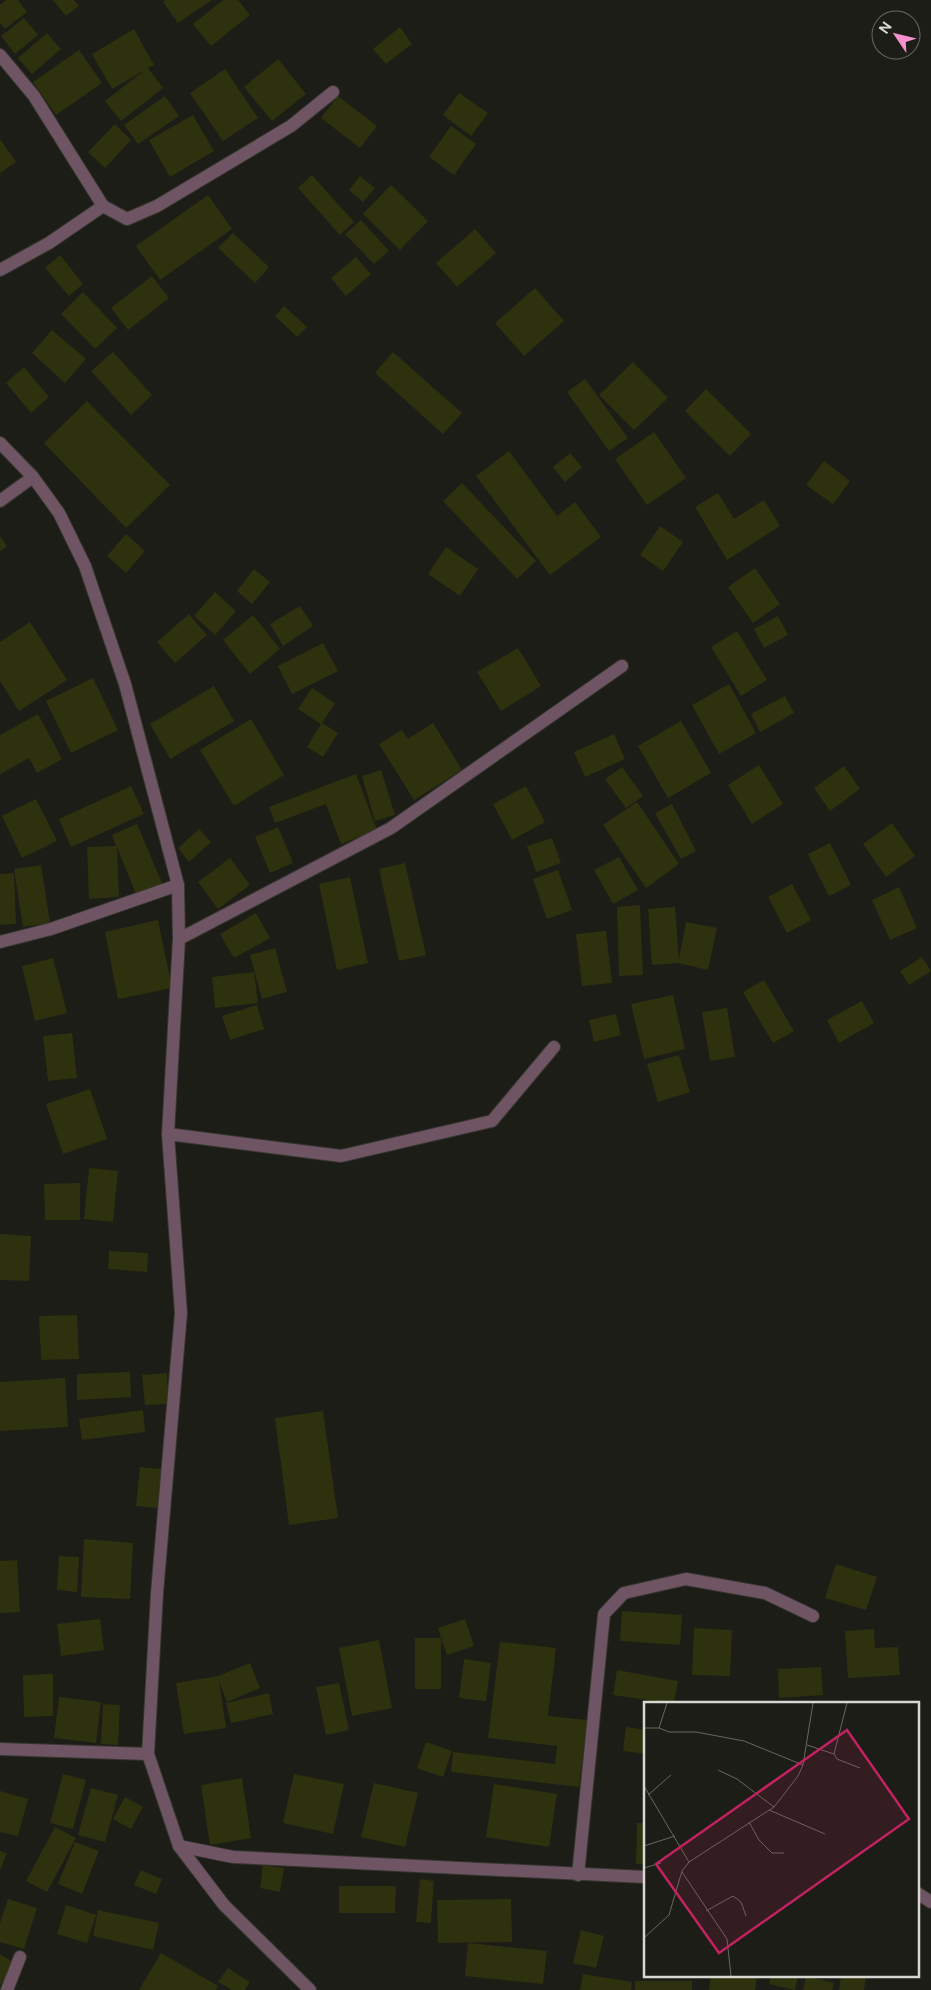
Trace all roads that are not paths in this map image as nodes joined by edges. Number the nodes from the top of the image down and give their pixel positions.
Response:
1 (0, 55) edge
2 (333, 92) dead end
3 (104, 206) junction
4 (0, 270) edge
5 (0, 443) edge
6 (33, 477) junction
7 (0, 501) edge
8 (622, 666) dead end
9 (178, 885) junction
10 (179, 939) junction
11 (0, 942) edge
12 (554, 1047) dead end
13 (168, 1134) junction
14 (813, 1616) dead end
15 (0, 1750) edge
16 (148, 1754) junction
17 (179, 1846) junction
18 (578, 1875) junction
19 (644, 1878) edge
20 (918, 1894) edge
21 (931, 1902) edge
22 (20, 1957) dead end
23 (7, 1990) edge
24 (310, 1990) edge

1 - 3 street
2 - 3 street
3 - 4 street
5 - 6 street
6 - 7 street
6 - 9 street
8 - 10 street
9 - 10 street
9 - 11 street
10 - 13 street
12 - 13 street
13 - 16 street
14 - 18 street
15 - 16 street
16 - 17 street
17 - 18 street
17 - 24 street
18 - 19 street
20 - 21 street
22 - 23 street

